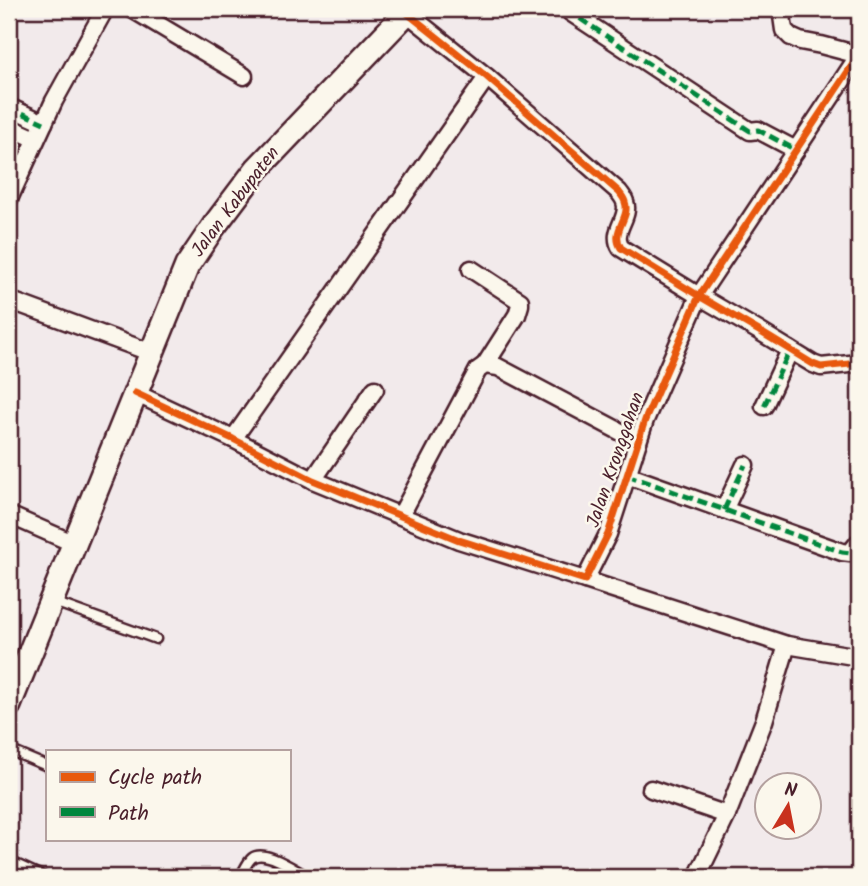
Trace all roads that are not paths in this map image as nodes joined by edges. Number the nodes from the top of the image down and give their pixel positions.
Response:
1 (105, 9) edge
2 (132, 9) edge
3 (569, 9) edge
4 (781, 9) edge
5 (406, 10) edge
6 (859, 55) edge
7 (244, 76) dead end
8 (487, 77) junction
9 (9, 107) edge
10 (44, 123) junction
11 (9, 127) edge
12 (36, 139) junction
13 (796, 150) junction
14 (9, 198) edge
15 (471, 269) dead end
16 (699, 296) junction
17 (9, 300) edge
18 (790, 350) junction
19 (152, 353) junction
20 (859, 363) edge
21 (485, 365) junction
22 (375, 389) dead end
23 (135, 393) junction
24 (764, 406) dead end
25 (233, 439) junction
26 (638, 441) junction
27 (746, 465) dead end
28 (627, 475) junction
29 (313, 480) junction
30 (724, 510) junction
31 (9, 515) edge
32 (401, 515) junction
33 (859, 542) edge
34 (75, 544) junction
35 (585, 580) junction
36 (51, 601) junction
37 (156, 639) dead end
38 (786, 645) junction
39 (859, 657) edge
40 (16, 668) edge
41 (9, 705) edge
42 (9, 750) edge
43 (46, 766) edge
44 (651, 789) dead end
45 (727, 815) junction
46 (9, 861) edge
47 (44, 877) edge
48 (240, 877) edge
49 (309, 877) edge
50 (697, 877) edge

1 - 10 street
2 - 7 street
3 - 13 street
4 - 6 street
5 - 8 street
5 - 19 main road, Jalan Kabupaten
6 - 13 street, Jalan Kronggahan
8 - 16 street
8 - 25 street
9 - 10 street
10 - 12 street
11 - 12 street
12 - 14 street
13 - 16 street, Jalan Kronggahan
15 - 21 street
16 - 18 street
16 - 26 street, Jalan Kronggahan
17 - 19 street
18 - 20 street
18 - 24 street
19 - 23 main road, Jalan Kabupaten
21 - 26 street
21 - 32 street
22 - 29 street
23 - 25 street
23 - 34 main road, Jalan Kabupaten
25 - 29 street
26 - 28 street, Jalan Kronggahan
27 - 30 street
28 - 30 street
28 - 35 street, Jalan Kronggahan
29 - 32 street
30 - 33 street
31 - 34 street
32 - 35 street
34 - 36 main road, Jalan Kabupaten
35 - 38 street
36 - 37 lane
36 - 40 main road, Jalan Kabupaten
38 - 39 street
38 - 45 street
40 - 41 main road, Jalan Kabupaten
42 - 43 lane
44 - 45 street
45 - 50 street
46 - 47 lane
48 - 49 lane

